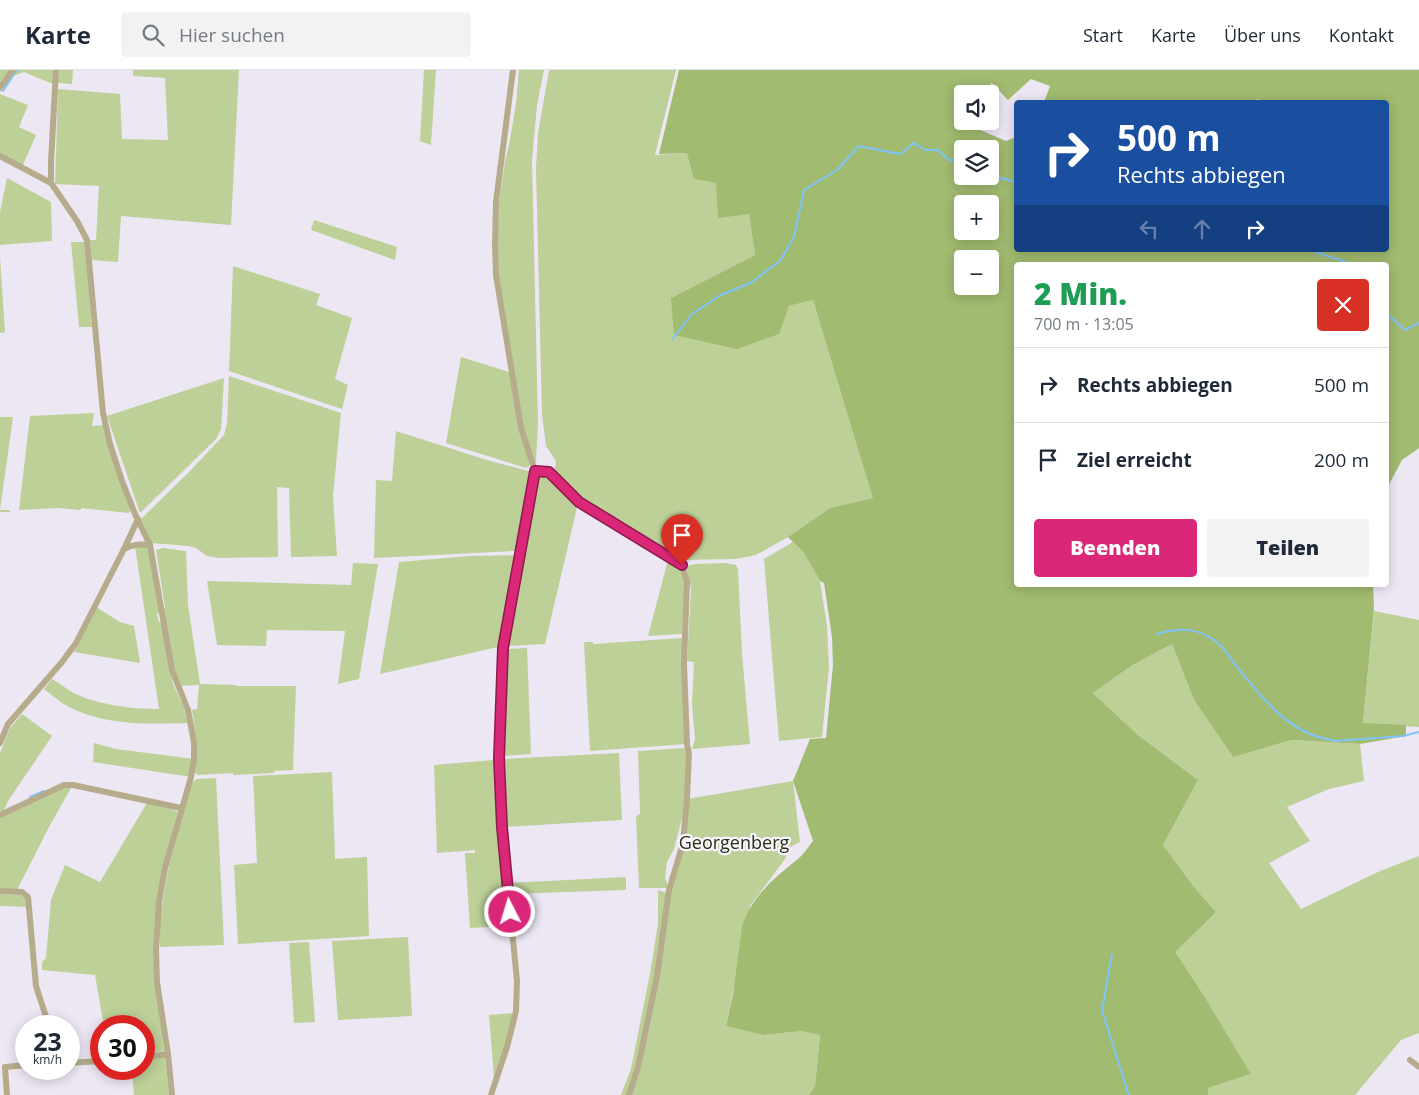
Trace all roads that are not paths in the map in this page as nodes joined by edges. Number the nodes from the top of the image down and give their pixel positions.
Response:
1 (12, 70) edge
2 (56, 70) edge
3 (513, 70) edge
4 (0, 88) edge
5 (0, 156) edge
6 (52, 184) junction
7 (535, 471) junction
8 (138, 519) junction
9 (150, 545) junction
10 (124, 549) junction
11 (0, 743) edge
12 (181, 808) junction
13 (0, 815) edge
14 (0, 891) edge
15 (45, 1015) edge
16 (168, 1054) junction
17 (155, 1056) edge
18 (1410, 1060) dead end
19 (15, 1066) edge
20 (1419, 1067) edge
21 (7, 1095) edge
22 (172, 1095) edge
23 (491, 1095) edge
24 (629, 1095) edge

1 - 4 street
2 - 6 street
3 - 7 street
5 - 6 street
6 - 8 street
7 - 23 street
7 - 24 street
8 - 9 street
8 - 10 street
9 - 10 street
9 - 12 street
10 - 11 street
12 - 13 street
12 - 16 street
14 - 15 street
16 - 17 street
16 - 22 street
18 - 20 street
19 - 21 street

